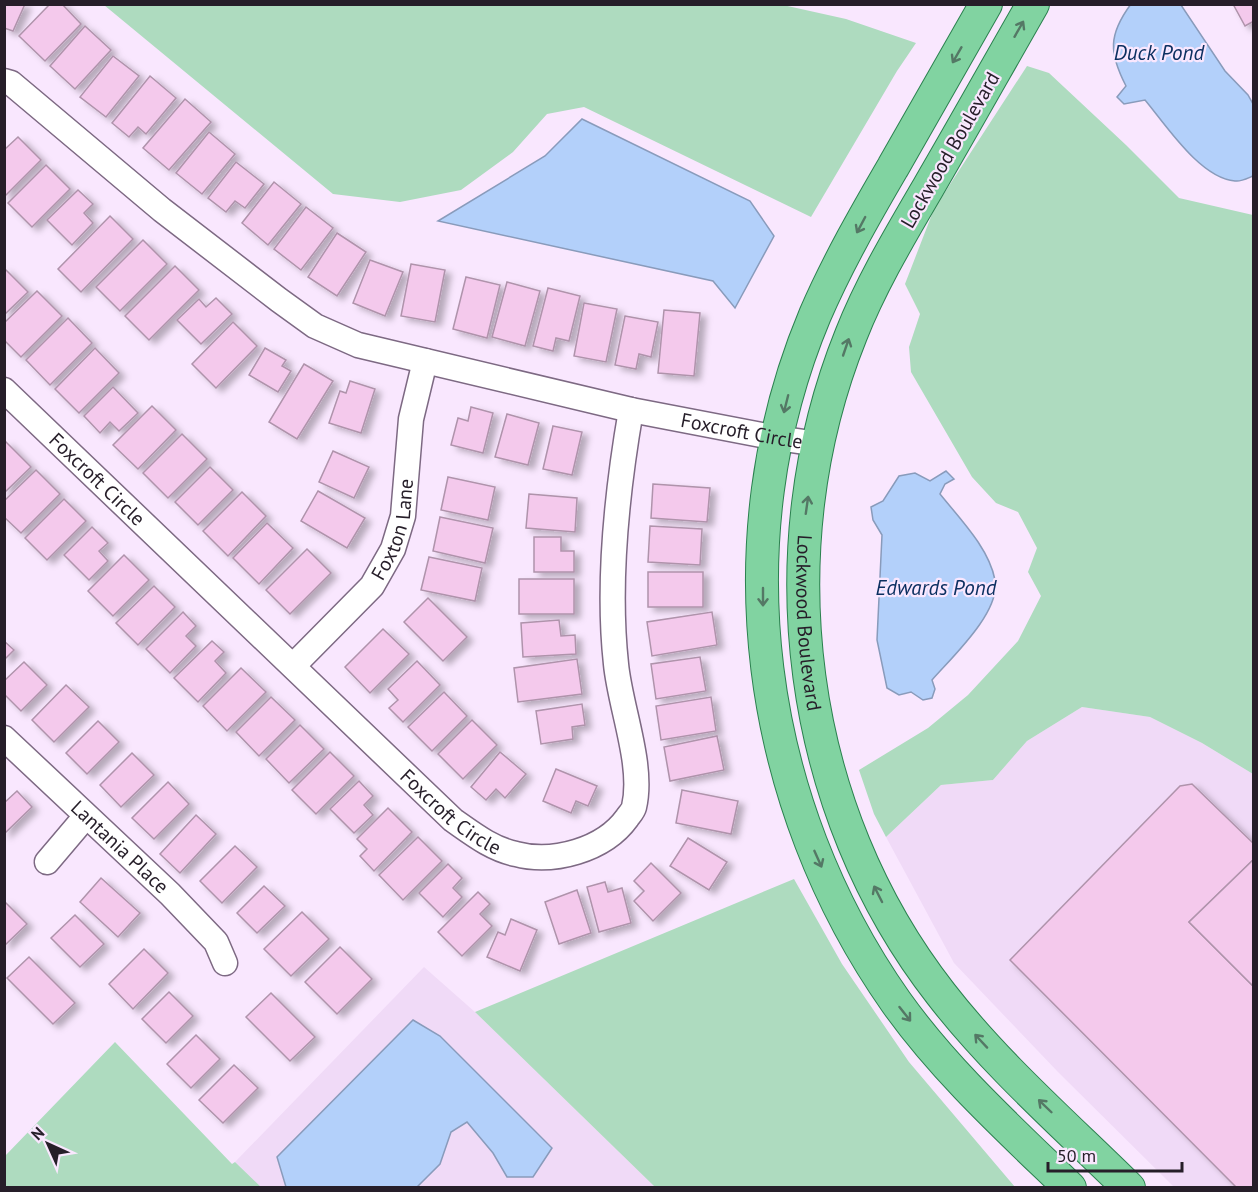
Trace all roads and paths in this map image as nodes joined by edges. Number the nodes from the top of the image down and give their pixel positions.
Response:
1 (986, 4) edge
2 (1033, 4) edge
3 (4, 81) edge
4 (425, 361) junction
5 (4, 390) edge
6 (631, 410) junction
7 (777, 438) junction
8 (818, 444) junction
9 (293, 666) junction
10 (4, 738) edge
11 (86, 816) junction
12 (47, 861) dead end
13 (907, 945) junction
14 (225, 963) dead end
15 (872, 966) junction
16 (1041, 1160) junction
17 (1070, 1188) edge
18 (1110, 1188) edge
19 (1129, 1188) edge

1 -> 7 main road, Lockwood Boulevard
8 -> 2 main road, Lockwood Boulevard
3 - 4 street, Foxcroft Circle
4 - 6 street, Foxcroft Circle
4 - 9 street, Foxton Lane
5 - 9 street, Foxcroft Circle
6 - 7 street, Foxcroft Circle
6 - 9 street, Foxcroft Circle
7 - 8 street, Foxcroft Circle
7 -> 15 main road, Lockwood Boulevard
13 -> 8 main road, Lockwood Boulevard
10 - 11 street, Lantania Place
11 - 12 street
11 - 14 street, Lantania Place
13 - 15 main road
19 -> 13 main road, Lockwood Boulevard
15 -> 16 main road, Lockwood Boulevard
16 - 17 main road, Lockwood Boulevard
16 - 18 main road

